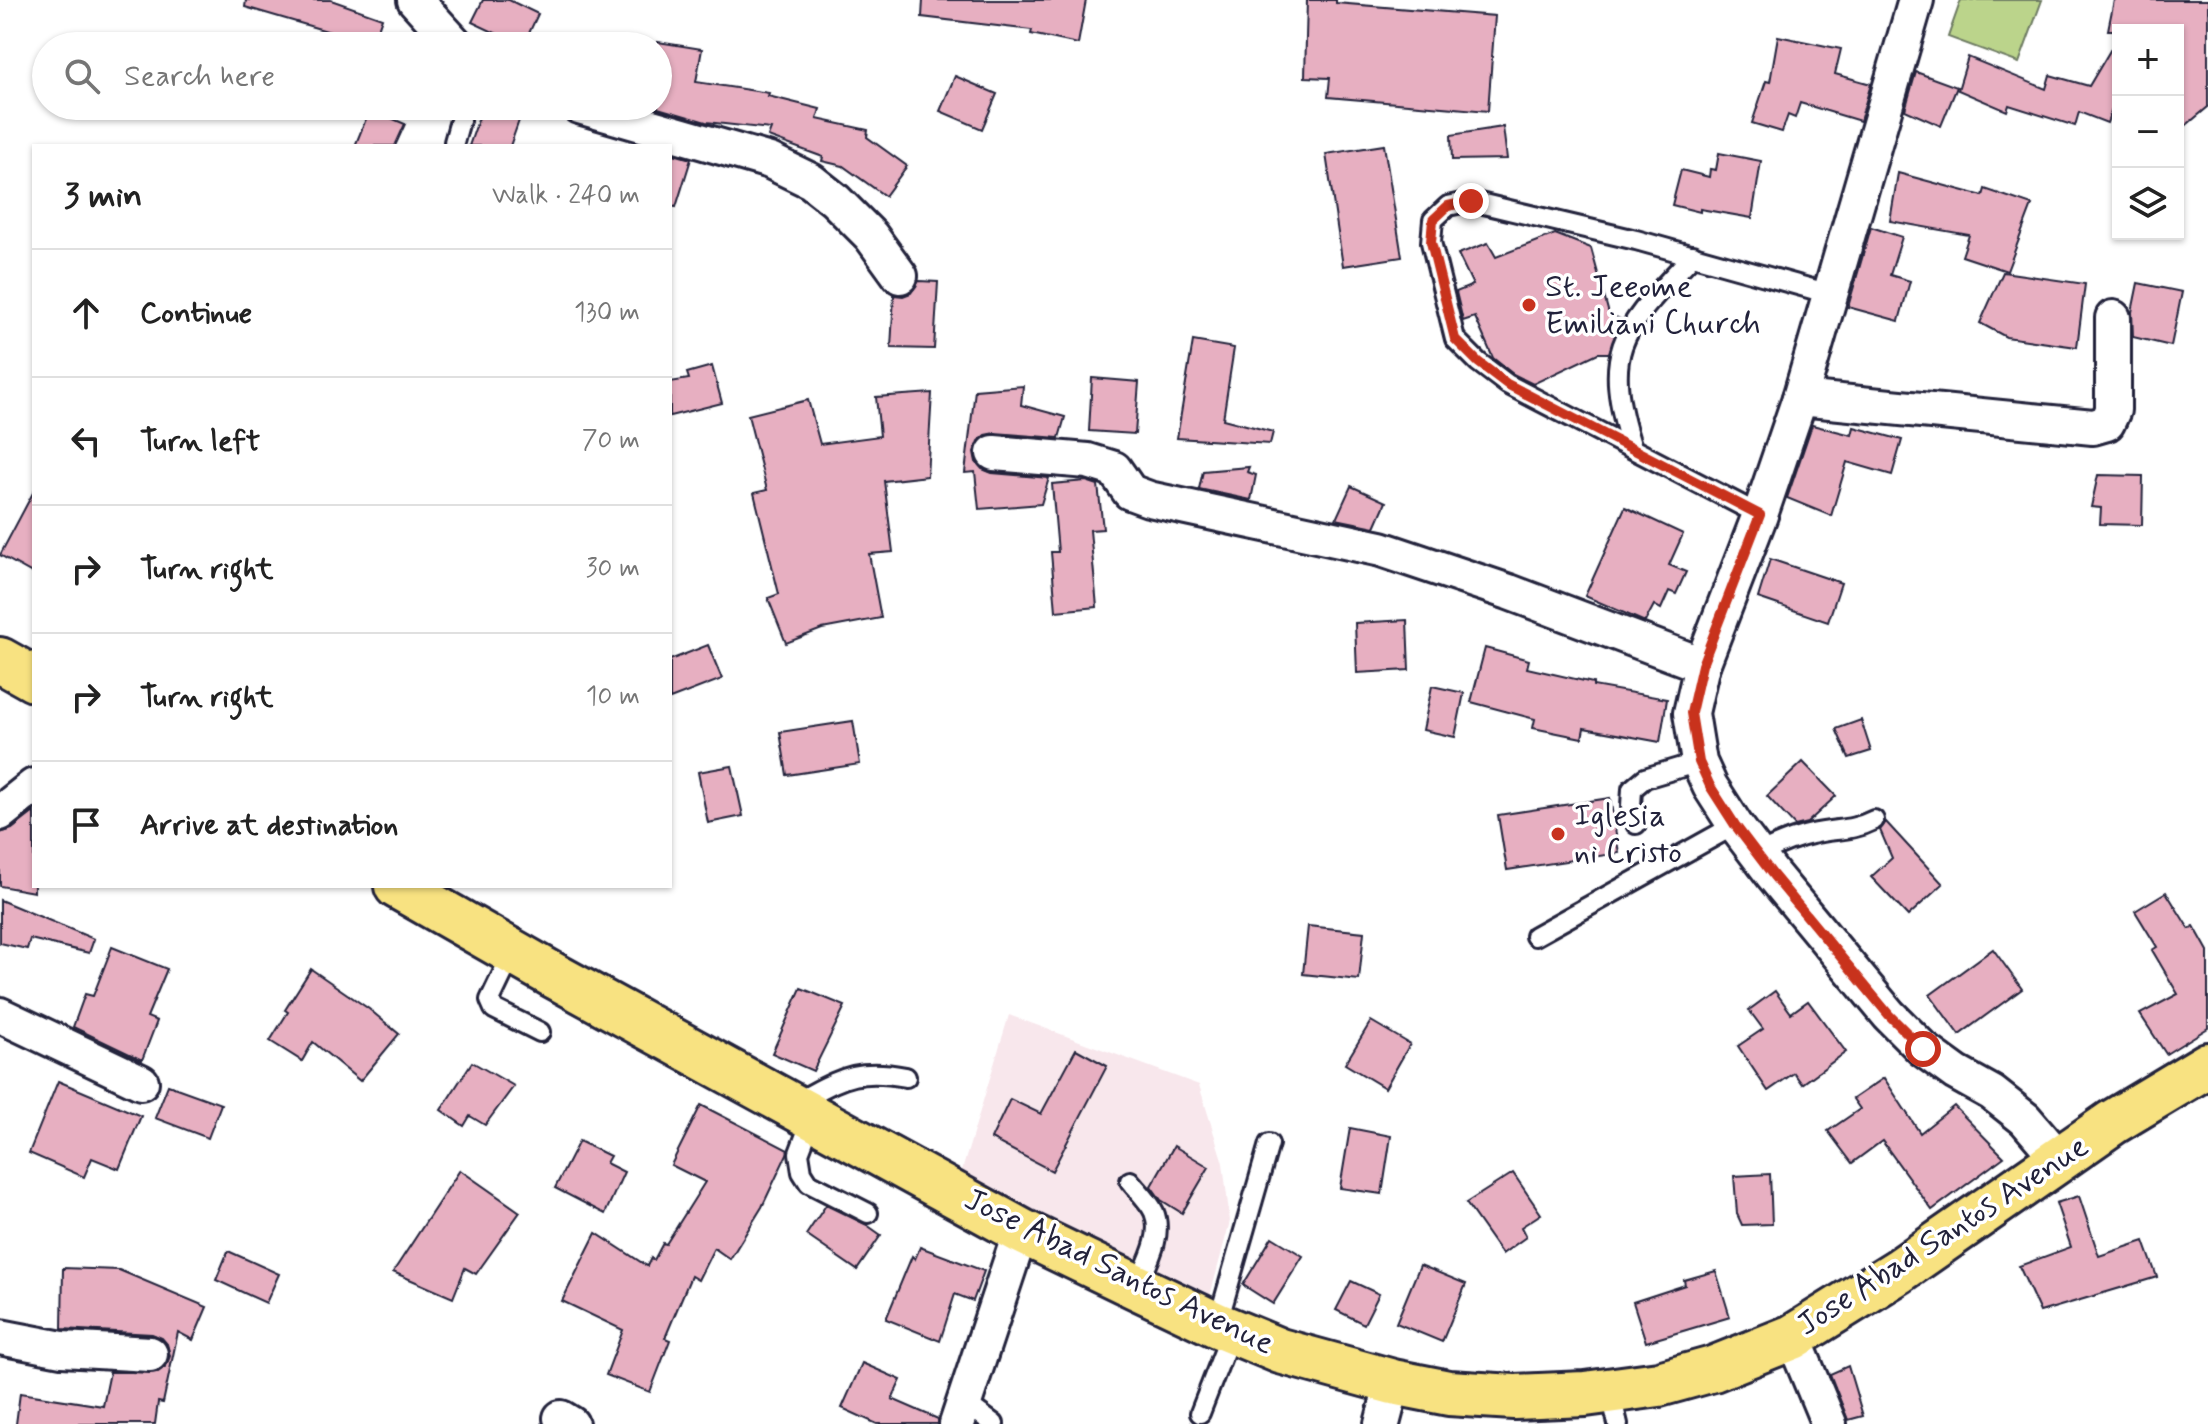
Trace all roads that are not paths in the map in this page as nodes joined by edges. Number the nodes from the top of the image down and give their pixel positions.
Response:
1 (415, 0) edge
2 (1916, 0) edge
3 (444, 32) edge
4 (460, 120) edge
5 (628, 120) edge
6 (454, 142) dead end
7 (1693, 255) junction
8 (900, 276) dead end
9 (1830, 294) junction
10 (2113, 318) dead end
11 (1800, 398) junction
12 (1632, 448) junction
13 (994, 453) dead end
14 (1760, 515) junction
15 (0, 660) edge
16 (1702, 665) junction
17 (32, 678) edge
18 (1699, 762) junction
19 (32, 788) edge
20 (0, 813) edge
21 (1874, 820) dead end
22 (1636, 824) dead end
23 (1735, 825) junction
24 (1757, 855) junction
25 (401, 888) edge
26 (1535, 936) dead end
27 (513, 952) junction
28 (0, 1015) edge
29 (540, 1032) dead end
30 (2208, 1065) edge
31 (906, 1077) dead end
32 (141, 1082) dead end
33 (802, 1110) junction
34 (1269, 1144) dead end
35 (2061, 1161) junction
36 (1130, 1181) dead end
37 (868, 1213) dead end
38 (1021, 1231) junction
39 (1137, 1287) junction
40 (1224, 1328) junction
41 (0, 1337) edge
42 (1793, 1337) junction
43 (150, 1354) dead end
44 (1393, 1382) junction
45 (1614, 1407) edge
46 (960, 1413) edge
47 (1200, 1413) dead end
48 (994, 1424) edge
49 (1382, 1424) edge
50 (1829, 1424) edge

1 - 3 street
2 - 9 street
4 - 6 lane
5 - 8 street
7 - 9 lane
7 - 12 lane
7 - 12 lane
9 - 11 street
10 - 11 street
11 - 14 street
12 - 14 lane
13 - 16 street
14 - 16 street
15 - 17 highway
16 - 18 street
18 - 22 lane
18 - 23 street
19 - 20 street
21 - 24 lane
23 - 24 street
23 - 26 lane
24 - 35 street
25 - 27 highway, Jose Abad Santos Avenue
27 - 29 lane
27 - 33 highway, Jose Abad Santos Avenue
28 - 32 street
30 - 35 highway, Jose Abad Santos Avenue
31 - 33 lane
33 - 37 lane
33 - 38 highway, Jose Abad Santos Avenue
34 - 40 lane
35 - 42 highway, Jose Abad Santos Avenue
36 - 39 lane
38 - 39 highway, Jose Abad Santos Avenue
38 - 46 street
39 - 40 highway, Jose Abad Santos Avenue
40 - 44 highway, Jose Abad Santos Avenue
40 - 47 lane
41 - 43 street
42 - 45 highway, Jose Abad Santos Avenue
42 - 50 street
44 - 45 highway, Jose Abad Santos Avenue
44 - 49 street
46 - 48 lane

